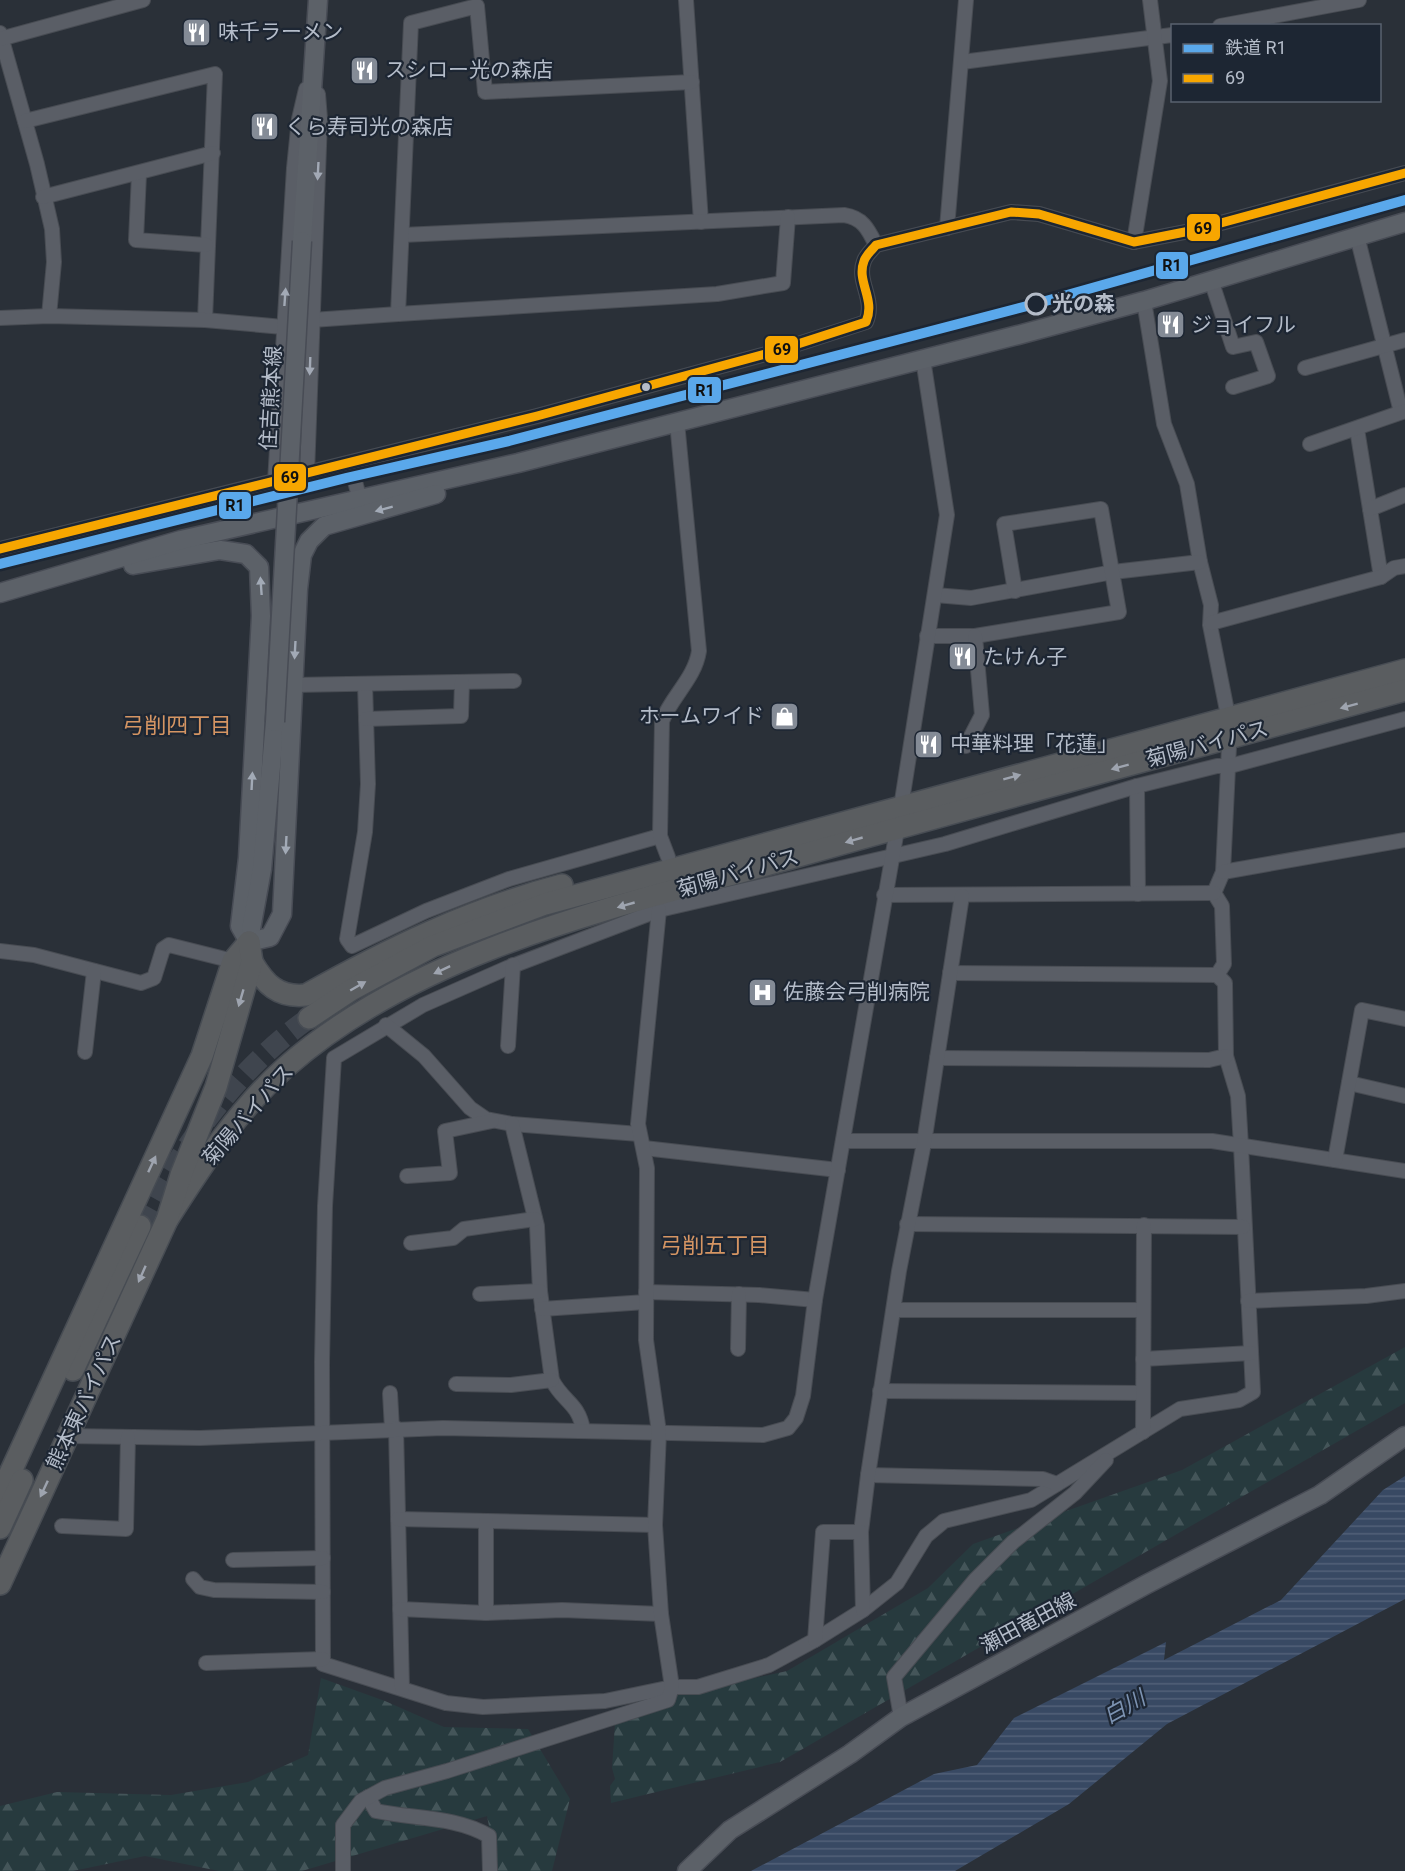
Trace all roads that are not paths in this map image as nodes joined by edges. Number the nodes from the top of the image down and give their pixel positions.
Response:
1 (143, 0) edge
2 (318, 0) edge
3 (686, 0) edge
4 (966, 0) edge
5 (1150, 0) edge
6 (1359, 0) edge
7 (1231, 24) edge
8 (1171, 35) edge
9 (0, 37) edge
10 (1155, 38) junction
11 (314, 50) junction
12 (962, 62) junction
13 (692, 82) junction
14 (25, 121) junction
15 (213, 153) junction
16 (1405, 173) edge
17 (139, 174) junction
18 (43, 197) junction
19 (788, 217) junction
20 (701, 222) junction
21 (1405, 222) edge
22 (947, 228) junction
23 (402, 235) junction
24 (1357, 236) junction
25 (1134, 242) junction
26 (206, 245) junction
27 (876, 245) junction
28 (1211, 280) junction
29 (1144, 301) junction
30 (398, 314) junction
31 (49, 316) junction
32 (0, 318) edge
33 (205, 320) junction
34 (312, 320) junction
35 (283, 327) junction
36 (1405, 340) edge
37 (1384, 346) junction
38 (923, 359) junction
39 (1305, 368) dead end
40 (1233, 387) dead end
41 (1403, 412) edge
42 (677, 422) junction
43 (1357, 429) junction
44 (1310, 444) dead end
45 (350, 463) junction
46 (518, 463) junction
47 (307, 474) junction
48 (275, 482) junction
49 (1405, 495) edge
50 (360, 500) junction
51 (1370, 509) junction
52 (0, 549) edge
53 (1200, 561) junction
54 (1405, 566) edge
55 (1113, 572) junction
56 (66, 576) junction
57 (1380, 577) junction
58 (1015, 591) junction
59 (0, 593) edge
60 (935, 595) junction
61 (1211, 623) junction
62 (927, 636) junction
63 (975, 636) junction
64 (1405, 670) edge
65 (514, 681) dead end
66 (462, 682) junction
67 (365, 684) junction
68 (293, 685) junction
69 (1405, 690) edge
70 (366, 719) junction
71 (1405, 719) edge
72 (1229, 728) junction
73 (966, 746) dead end
74 (1230, 766) junction
75 (1137, 786) junction
76 (901, 807) junction
77 (897, 828) junction
78 (797, 834) junction
79 (660, 836) junction
80 (1405, 840) edge
81 (893, 854) junction
82 (668, 857) junction
83 (1222, 872) junction
84 (1214, 893) junction
85 (1138, 894) junction
86 (884, 895) junction
87 (962, 896) junction
88 (659, 910) junction
89 (0, 951) edge
90 (244, 955) junction
91 (513, 965) junction
92 (94, 971) junction
93 (950, 974) junction
94 (1217, 975) junction
95 (309, 1018) tunnel mouth
96 (1405, 1019) edge
97 (386, 1025) junction
98 (508, 1046) dead end
99 (86, 1052) dead end
100 (1226, 1056) junction
101 (937, 1058) junction
102 (190, 1082) junction
103 (1348, 1083) junction
104 (1405, 1096) edge
105 (250, 1105) junction
106 (205, 1115) junction
107 (492, 1121) junction
108 (512, 1124) junction
109 (639, 1134) junction
110 (843, 1141) junction
111 (924, 1143) junction
112 (1241, 1146) junction
113 (644, 1148) junction
114 (1335, 1160) junction
115 (838, 1170) junction
116 (1405, 1171) edge
117 (407, 1176) dead end
118 (135, 1219) junction
119 (535, 1219) junction
120 (907, 1224) junction
121 (164, 1226) junction
122 (1144, 1226) junction
123 (1243, 1227) junction
124 (411, 1243) dead end
125 (540, 1291) junction
126 (1405, 1291) edge
127 (480, 1294) dead end
128 (739, 1294) junction
129 (646, 1297) junction
130 (815, 1300) junction
131 (1248, 1301) junction
132 (542, 1309) junction
133 (894, 1310) junction
134 (1143, 1310) junction
135 (738, 1350) dead end
136 (1251, 1353) junction
137 (1143, 1359) junction
138 (552, 1380) junction
139 (456, 1384) dead end
140 (880, 1391) junction
141 (390, 1393) dead end
142 (1143, 1393) junction
143 (394, 1428) junction
144 (583, 1430) junction
145 (1143, 1431) junction
146 (659, 1432) junction
147 (323, 1434) junction
148 (68, 1436) junction
149 (1405, 1436) edge
150 (128, 1437) junction
151 (1118, 1448) junction
152 (868, 1475) junction
153 (1057, 1484) junction
154 (0, 1495) edge
155 (398, 1519) junction
156 (486, 1521) junction
157 (655, 1525) junction
158 (62, 1526) dead end
159 (0, 1528) edge
160 (861, 1532) junction
161 (323, 1558) junction
162 (233, 1560) dead end
163 (193, 1579) dead end
164 (0, 1584) edge
165 (323, 1592) junction
166 (400, 1609) junction
167 (863, 1610) junction
168 (486, 1614) junction
169 (661, 1614) junction
170 (815, 1640) junction
171 (323, 1659) junction
172 (206, 1663) dead end
173 (672, 1687) junction
174 (402, 1688) junction
175 (901, 1717) junction
176 (368, 1797) junction
177 (698, 1868) edge
178 (343, 1871) edge
179 (489, 1871) edge

1 - 9 street
2 - 11 main road, 住吉熊本線
3 - 13 street
4 - 12 street
5 - 10 street
6 - 7 street
8 - 10 street
9 - 14 street
10 - 12 street
10 - 25 street
11 -> 34 street
35 -> 11 street
11 - 90 main road, 住吉熊本線, bridge
12 - 22 street
13 - 20 street
13 - 23 street
14 - 15 street
14 - 18 street
15 - 17 street
15 - 26 street
16 - 25 street
17 - 18 street
17 - 26 street
18 - 31 street
19 - 20 street
19 - 27 street
19 - 30 street
20 - 23 street
21 - 24 main road
22 - 25 street
22 - 27 street
23 - 30 street
24 - 28 main road
24 - 37 street
26 - 33 street
27 - 45 street
28 - 29 main road
28 - 40 street
29 - 38 main road
29 - 53 street
30 - 34 street
31 - 32 street
31 - 33 street
33 - 35 street
34 - 35 street
34 -> 47 street
35 - 48 street
36 - 37 street
37 - 39 street
37 - 41 street
38 - 42 main road
38 - 60 street
41 - 43 street
42 - 46 main road
42 - 79 street
43 - 44 street
43 - 51 street
45 - 47 street
45 - 50 street
46 - 50 main road
46 -> 68 main road
47 - 48 street
48 - 52 street
49 - 51 street
50 - 56 main road
51 - 57 street
53 - 55 street
53 - 61 street
54 - 57 street
55 - 58 street
55 - 58 street
55 - 63 street
56 - 59 main road
90 -> 56 main road
57 - 61 street
58 - 60 street
60 - 62 street
61 - 72 street
62 - 63 street
62 - 76 street
63 - 73 street
64 - 72 highway, 菊陽バイパス
65 - 66 street
66 - 67 street
66 - 70 street
67 - 68 street
67 - 70 street
68 -> 90 main road
69 -> 72 highway, 菊陽バイパス
70 - 79 street
71 - 74 street
72 - 74 street
76 -> 72 highway, 菊陽バイパス
72 -> 77 highway, 菊陽バイパス
74 - 75 street
74 - 83 street
75 - 81 street
75 - 85 street
76 - 77 street
76 - 78 highway, 菊陽バイパス
77 - 81 street
77 -> 105 highway, 菊陽バイパス
78 - 82 highway
95 -> 78 highway, 菊陽バイパス
79 - 82 street
80 - 83 street
81 - 86 street
81 - 88 street
82 - 90 highway
83 - 84 street
84 - 85 street
84 - 94 street
85 - 87 street
86 - 87 street
86 - 110 street
87 - 93 street
88 - 91 street
88 - 109 street
89 - 92 street
90 - 92 street
90 - 102 highway
90 -> 106 highway
91 - 97 street
91 - 98 street
92 - 99 street
93 - 94 street
93 - 101 street
94 - 100 street
96 - 103 street
97 - 107 street
97 - 147 street
100 - 101 street
100 - 112 street
101 - 111 street
102 - 106 highway
118 -> 102 highway
103 - 104 street
103 - 114 street
105 - 106 highway
105 - 121 highway, 菊陽バイパス
106 - 121 highway
107 - 108 street
107 - 117 street
108 - 109 street
108 - 119 street
109 - 113 street
110 - 111 street
110 - 115 street
111 - 112 street
111 - 120 street
112 - 114 street
112 - 123 street
113 - 115 street
113 - 129 street
114 - 116 street
115 - 130 street
118 - 121 highway
118 - 154 highway
118 - 159 highway, 熊本東バイパス
119 - 124 street
119 - 125 street
120 - 122 street
120 - 133 street
121 -> 148 highway, 熊本東バイパス
122 - 123 street
122 - 134 street
123 - 131 street
125 - 127 street
125 - 132 street
126 - 131 street
128 - 129 street
128 - 130 street
128 - 135 street
129 - 132 street
129 - 146 street
130 - 146 street
131 - 136 street
132 - 138 street
133 - 134 street
133 - 140 street
134 - 137 street
136 - 137 street
136 - 145 street
137 - 142 street
138 - 139 street
138 - 144 street
140 - 142 street
140 - 152 street
141 - 143 street
142 - 145 street
143 - 144 street
143 - 147 street
143 - 155 street
144 - 146 street
145 - 151 street
146 - 157 street
147 - 150 street
147 - 161 street
148 - 150 street
148 -> 164 highway, 熊本東バイパス
149 - 175 main road, 瀬田竜田線
150 - 158 street
151 - 153 street
151 - 175 street
152 - 153 street
152 - 160 street
153 - 167 street
155 - 156 street
155 - 166 street
156 - 157 street
156 - 168 street
157 - 169 street
160 - 167 street
160 - 170 street
161 - 162 street
161 - 165 street
163 - 165 street
165 - 171 street
166 - 168 street
166 - 174 street
167 - 170 street
168 - 169 street
169 - 173 street
170 - 173 street
171 - 172 street
171 - 174 street
173 - 174 street
173 - 176 street
175 - 177 main road, 瀬田竜田線
176 - 178 street
176 - 179 street

